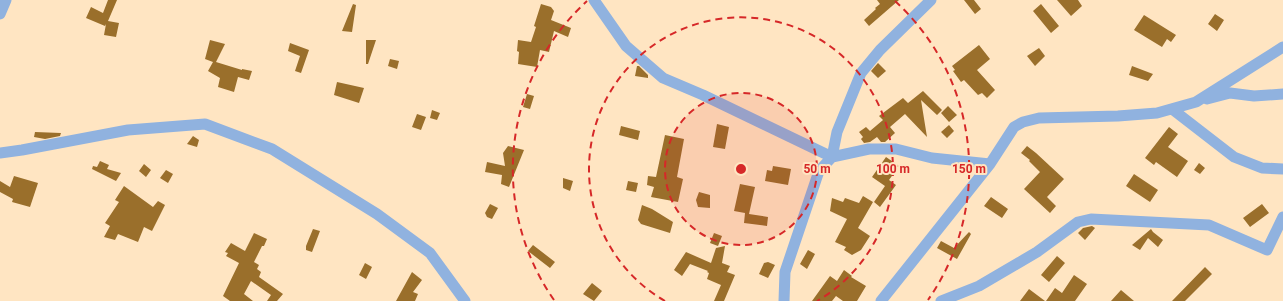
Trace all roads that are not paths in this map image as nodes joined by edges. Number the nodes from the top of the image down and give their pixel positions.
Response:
1 (6, 0) edge
2 (594, 0) edge
3 (931, 0) edge
4 (0, 14) edge
5 (1283, 47) edge
6 (1283, 94) edge
7 (1196, 102) junction
8 (1172, 109) junction
9 (0, 153) edge
10 (832, 157) junction
11 (990, 164) junction
12 (1283, 169) edge
13 (1283, 217) edge
14 (465, 301) edge
15 (784, 301) edge
16 (881, 301) edge
17 (941, 301) edge

1 - 4 street
2 - 10 street
3 - 10 street
5 - 7 street
6 - 7 street
7 - 8 street
8 - 11 street
8 - 12 street
9 - 14 street
10 - 11 street
10 - 15 street
11 - 16 street
13 - 17 street

